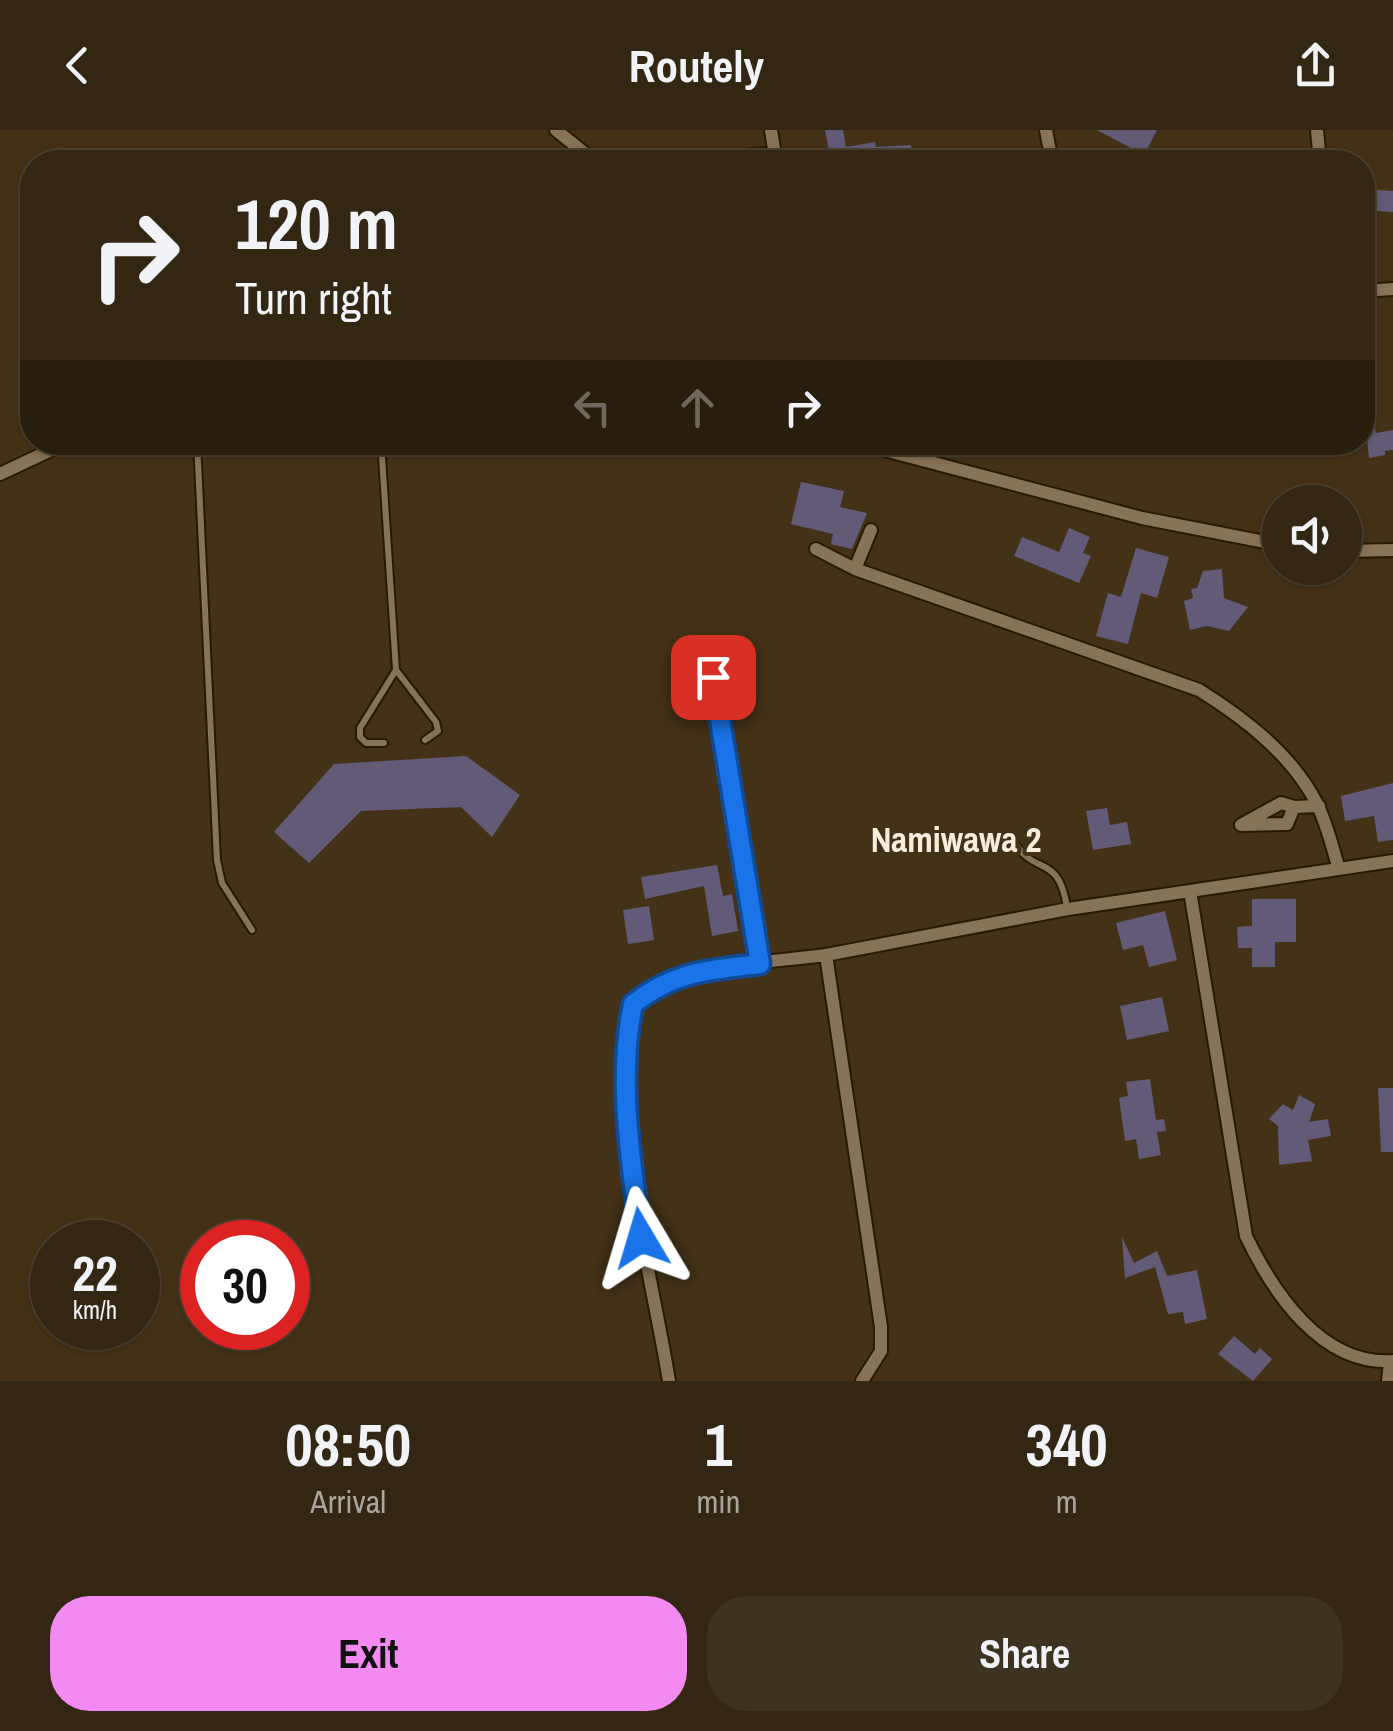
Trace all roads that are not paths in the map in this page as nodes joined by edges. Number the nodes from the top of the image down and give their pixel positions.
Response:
1 (556, 130) edge
2 (581, 150) edge
3 (40, 455) edge
4 (198, 455) edge
5 (382, 455) edge
6 (903, 455) edge
7 (0, 474) edge
8 (872, 530) dead end
9 (1262, 542) edge
10 (816, 548) dead end
11 (1393, 550) edge
12 (1362, 551) edge
13 (855, 569) junction
14 (396, 670) junction
15 (713, 677) dead end
16 (425, 740) dead end
17 (384, 743) dead end
18 (1318, 806) junction
19 (1294, 807) dead end
20 (1013, 838) dead end
21 (1393, 860) edge
22 (1339, 869) junction
23 (1190, 892) junction
24 (1068, 910) junction
25 (252, 930) dead end
26 (826, 955) junction
27 (760, 964) junction
28 (1391, 1362) edge
29 (669, 1381) edge
30 (862, 1381) edge
31 (1388, 1381) edge

1 - 2 street
3 - 7 street
4 - 25 lane
5 - 14 lane
6 - 9 street
8 - 13 street
10 - 13 street
11 - 12 street
13 - 18 street
14 - 16 lane
14 - 17 lane
15 - 27 street
18 - 19 street
18 - 22 street
20 - 24 lane
21 - 22 street
22 - 23 street
23 - 24 street
23 - 28 street
24 - 26 street
26 - 27 street
26 - 30 street
27 - 29 street
28 - 31 street

